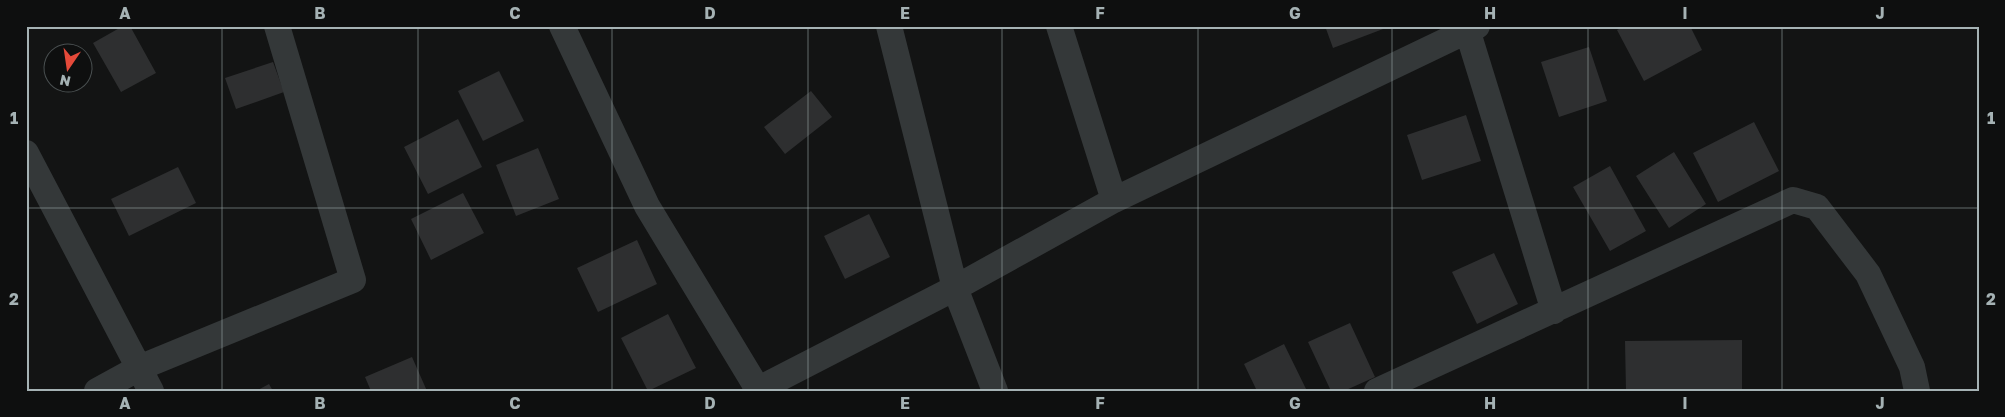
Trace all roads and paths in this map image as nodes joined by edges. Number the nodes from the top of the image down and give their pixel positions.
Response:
1 (276, 26) edge
2 (562, 26) edge
3 (889, 26) edge
4 (1059, 26) edge
5 (1470, 28) edge
6 (26, 153) edge
7 (1114, 200) junction
8 (955, 288) junction
9 (1554, 311) junction
10 (145, 380) edge
11 (758, 390) edge
12 (97, 391) edge
13 (995, 391) edge
14 (1377, 391) edge
15 (1917, 391) edge

1 - 10 street
2 - 11 street
3 - 8 street
4 - 7 street
5 - 7 street
5 - 9 street
6 - 10 street
7 - 8 street
8 - 11 street
8 - 13 street
9 - 14 street
9 - 15 street
10 - 12 street

